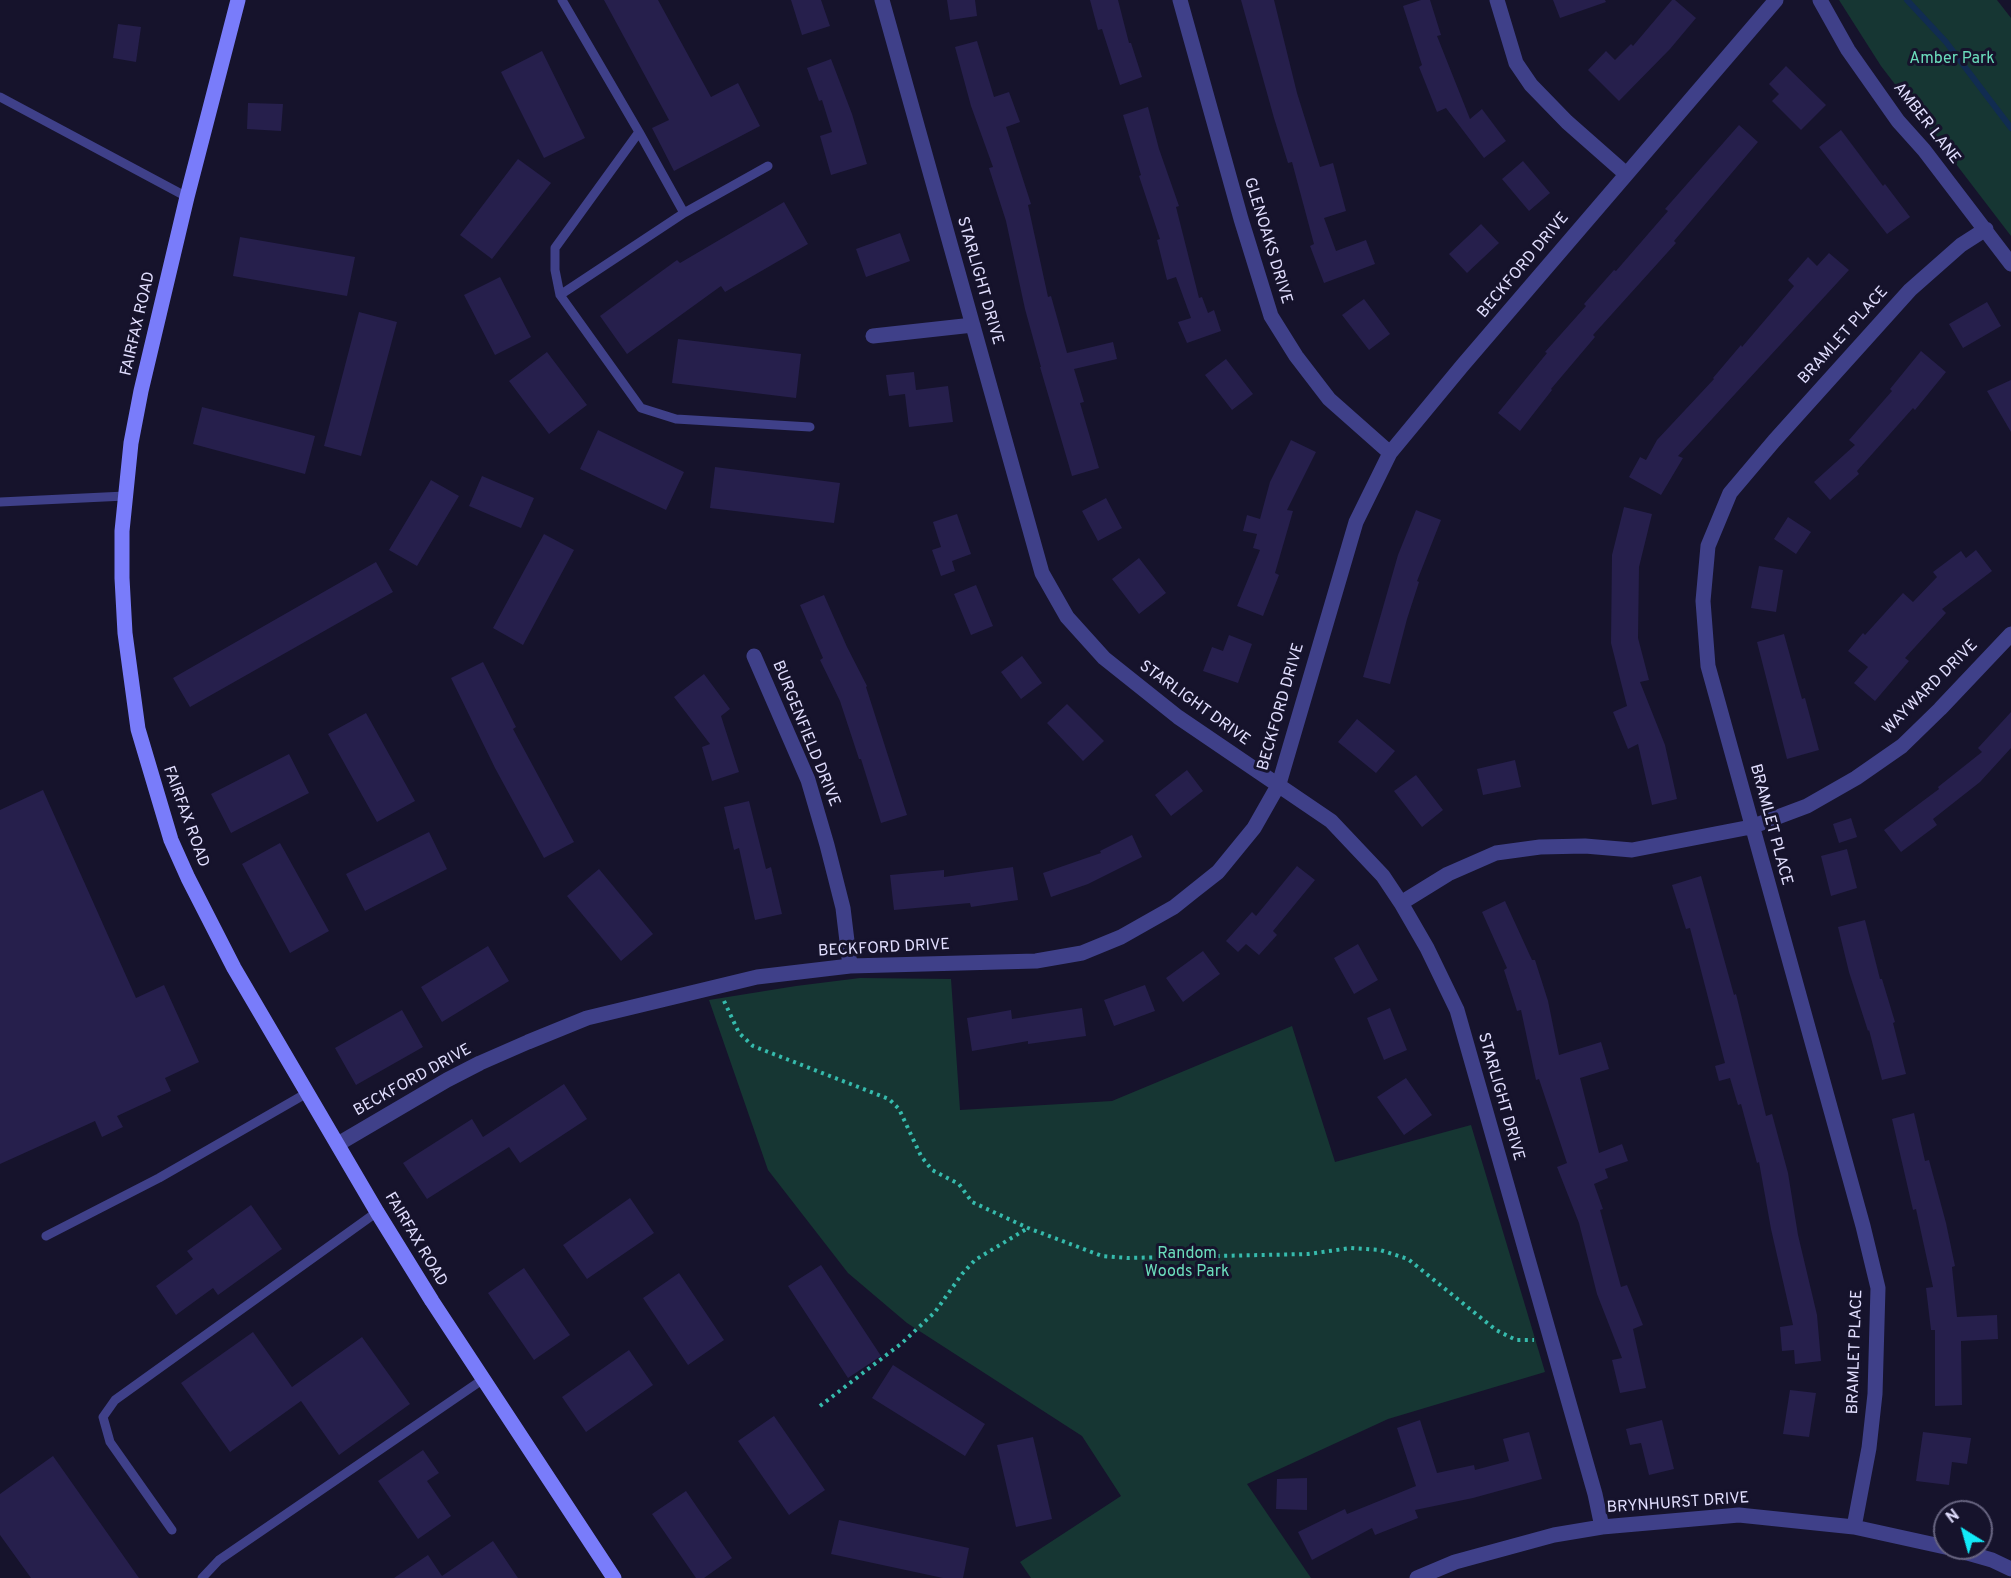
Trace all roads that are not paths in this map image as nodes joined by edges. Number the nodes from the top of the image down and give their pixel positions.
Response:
1 (238, 0) edge
2 (562, 0) edge
3 (882, 0) edge
4 (1180, 0) edge
5 (1497, 0) edge
6 (1776, 0) edge
7 (1820, 0) edge
8 (0, 97) edge
9 (639, 132) junction
10 (768, 166) dead end
11 (1626, 174) junction
12 (187, 197) junction
13 (684, 213) junction
14 (1986, 229) junction
15 (2011, 264) edge
16 (560, 295) junction
17 (973, 325) junction
18 (873, 336) dead end
19 (810, 427) dead end
20 (1390, 453) junction
21 (125, 496) junction
22 (0, 502) edge
23 (2011, 634) edge
24 (754, 656) dead end
25 (1279, 784) junction
26 (1751, 828) junction
27 (1401, 903) junction
28 (850, 966) junction
29 (307, 1093) junction
30 (339, 1144) junction
31 (377, 1212) junction
32 (46, 1236) dead end
33 (482, 1380) junction
34 (1602, 1527) junction
35 (1854, 1527) junction
36 (172, 1530) dead end
37 (1933, 1543) edge
38 (1992, 1560) edge
39 (2011, 1569) edge
40 (202, 1578) edge
41 (614, 1578) edge
42 (1417, 1578) edge

1 - 12 street, FAIRFAX ROAD
2 - 9 lane
3 - 17 street, STARLIGHT DRIVE
4 - 20 street, GLENOAKS DRIVE
5 - 11 street
6 - 11 street, BECKFORD DRIVE
7 - 14 street, AMBER LANE
8 - 12 lane
9 - 13 lane
9 - 16 lane
10 - 13 lane
11 - 20 street, BECKFORD DRIVE
12 - 21 street, FAIRFAX ROAD
13 - 16 lane
14 - 15 street, AMBER LANE
14 - 26 street, BRAMLET PLACE
16 - 19 lane
17 - 18 street
17 - 25 street, STARLIGHT DRIVE
20 - 25 street, BECKFORD DRIVE
21 - 22 lane
21 - 29 street, FAIRFAX ROAD
23 - 26 street, WAYWARD DRIVE
24 - 28 street, BURGENFIELD DRIVE
25 - 27 street, STARLIGHT DRIVE
25 - 28 street, BECKFORD DRIVE
26 - 27 street, WAYWARD DRIVE
26 - 35 street, BRAMLET PLACE
27 - 34 street, STARLIGHT DRIVE
28 - 30 street, BECKFORD DRIVE
29 - 30 street, FAIRFAX ROAD
29 - 32 lane
30 - 31 street, FAIRFAX ROAD
31 - 33 street, FAIRFAX ROAD
31 - 36 lane
33 - 40 lane
33 - 41 street, FAIRFAX ROAD
34 - 35 street, BRYNHURST DRIVE
34 - 42 street, BRYNHURST DRIVE
35 - 37 street, BRYNHURST DRIVE
38 - 39 street

